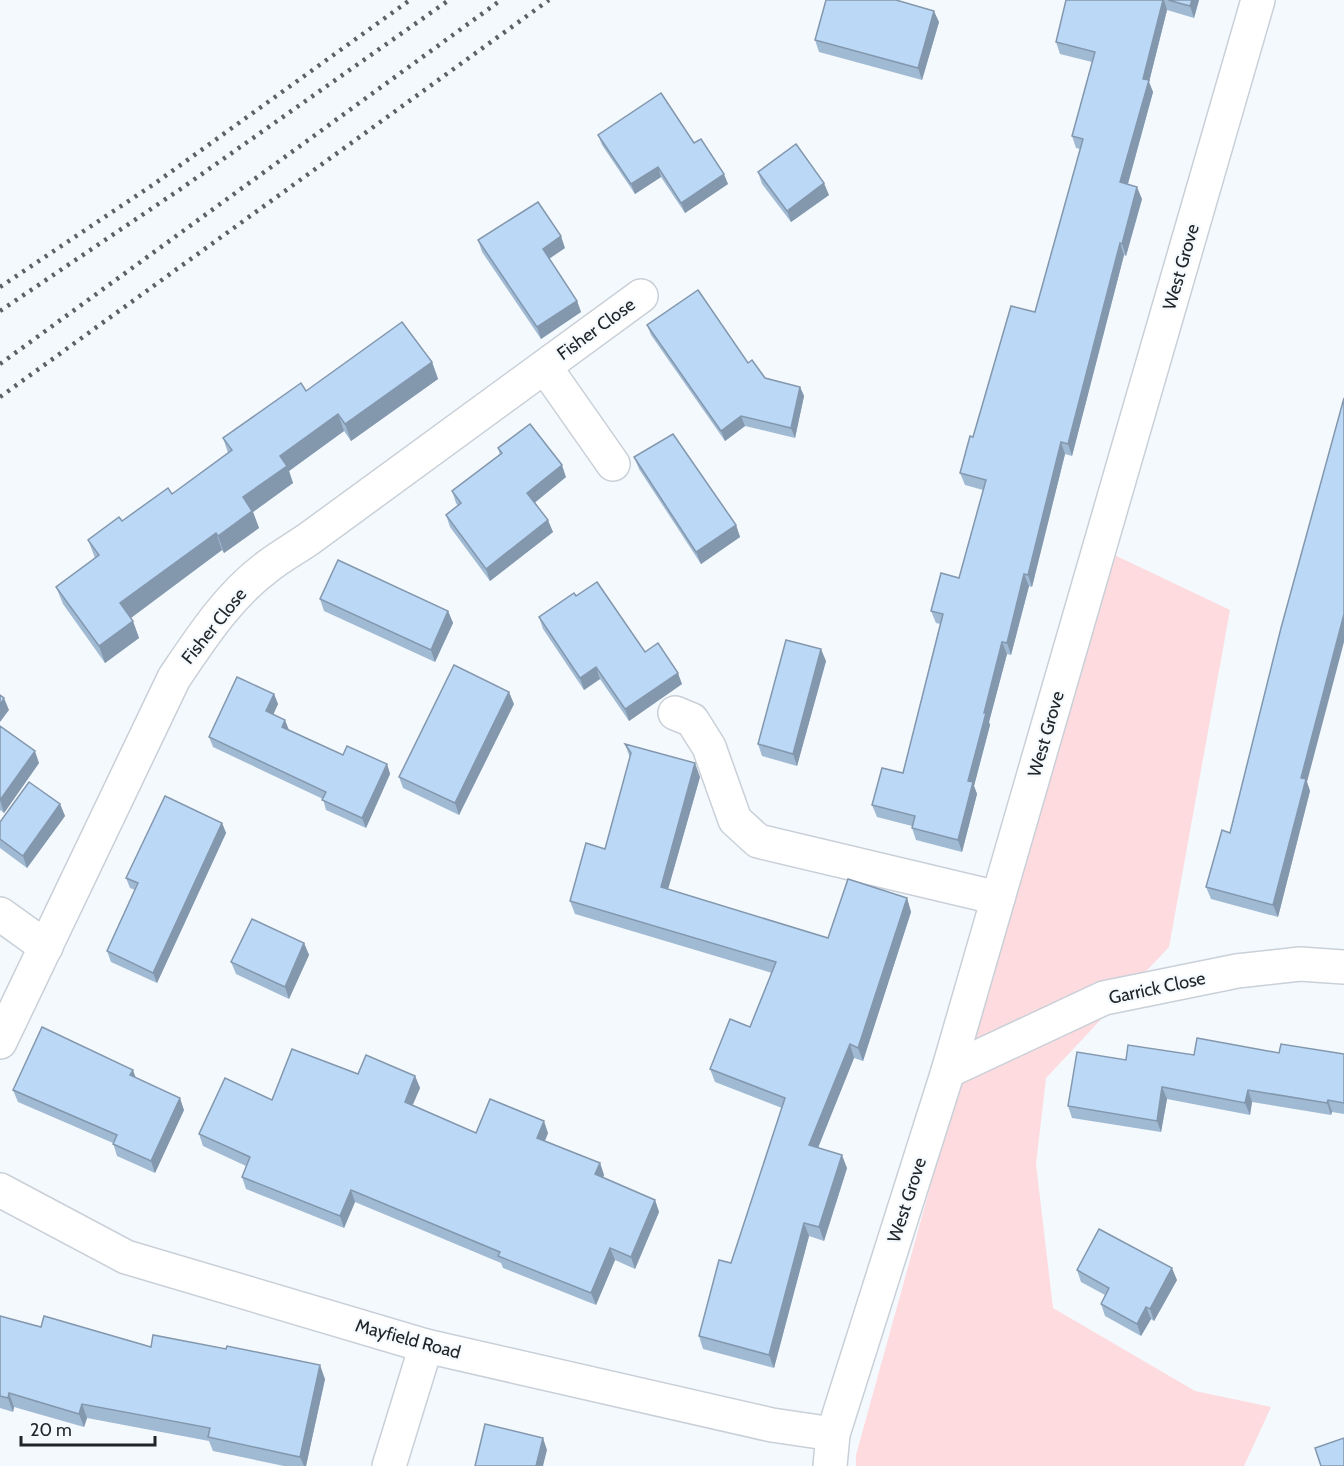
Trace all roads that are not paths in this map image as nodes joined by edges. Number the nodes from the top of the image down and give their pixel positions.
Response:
1 (1258, 0) edge
2 (641, 296) dead end
3 (545, 367) junction
4 (612, 464) dead end
5 (675, 713) dead end
6 (998, 898) junction
7 (0, 914) edge
8 (46, 947) junction
9 (1344, 967) edge
10 (0, 1042) edge
11 (948, 1071) junction
12 (0, 1190) edge
13 (426, 1346) junction
14 (831, 1450) edge
15 (389, 1466) edge

1 - 6 street, West Grove
2 - 3 street, Fisher Close
3 - 4 street
3 - 8 street, Fisher Close
5 - 6 street
6 - 11 street, West Grove
7 - 8 street
8 - 10 street, Fisher Close
9 - 11 street, Garrick Close
11 - 14 street, West Grove
12 - 13 street, Mayfield Road
13 - 14 street, Mayfield Road
13 - 15 street

